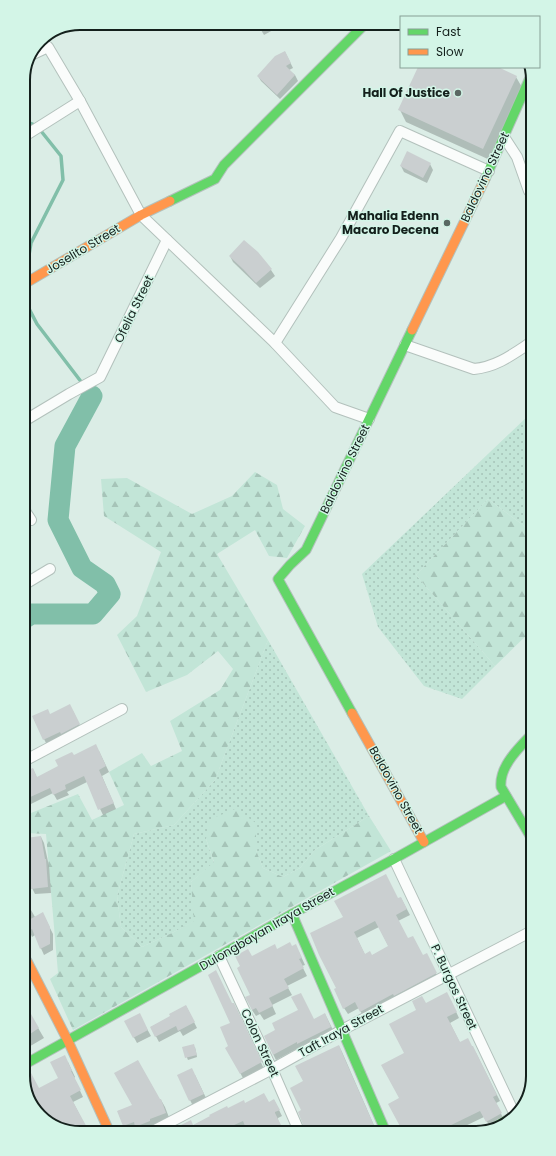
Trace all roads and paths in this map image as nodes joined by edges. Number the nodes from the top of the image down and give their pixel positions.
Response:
1 (359, 30) edge
2 (39, 51) edge
3 (526, 87) edge
4 (80, 101) junction
5 (30, 133) edge
6 (504, 137) junction
7 (489, 171) junction
8 (526, 182) edge
9 (141, 215) junction
10 (167, 240) junction
11 (30, 281) edge
12 (275, 343) junction
13 (405, 345) junction
14 (526, 346) edge
15 (30, 417) edge
16 (369, 419) junction
17 (50, 569) dead end
18 (30, 581) edge
19 (122, 709) dead end
20 (526, 741) edge
21 (30, 758) edge
22 (506, 796) junction
23 (526, 829) edge
24 (424, 842) junction
25 (394, 859) junction
26 (292, 914) junction
27 (526, 934) edge
28 (219, 956) junction
29 (30, 967) edge
30 (448, 974) junction
31 (342, 1030) junction
32 (68, 1040) junction
33 (30, 1061) edge
34 (272, 1069) junction
35 (512, 1110) edge
36 (107, 1126) edge
37 (163, 1126) edge
38 (297, 1126) edge
39 (384, 1126) edge

1 - 9 street, Joselito Street
2 - 4 street
3 - 6 street, Baldovino Street
4 - 5 street
4 - 9 street
6 - 7 street, Baldovino Street
6 - 8 street
7 - 12 street
7 - 13 street, Baldovino Street
9 - 10 street
9 - 11 street, Joselito Street
10 - 12 street
10 - 15 street, Ofelia Street
12 - 16 street
13 - 14 street
13 - 16 street, Baldovino Street
16 - 24 street, Baldovino Street
17 - 18 street
19 - 21 street
20 - 22 street
22 - 23 street
22 - 24 street, Dulongbayan Iraya Street
24 - 25 street, Dulongbayan Iraya Street
25 - 26 street, Dulongbayan Iraya Street
25 - 30 street, P. Burgos Street
26 - 28 street, Dulongbayan Iraya Street
26 - 31 street
27 - 30 street, Taft Iraya Street
28 - 32 street, Dulongbayan Iraya Street
28 - 34 street, Colon Street
29 - 32 street
30 - 31 street, Taft Iraya Street
30 - 35 street, P. Burgos Street
31 - 34 street, Taft Iraya Street
31 - 39 street
32 - 33 street, Dulongbayan Iraya Street
32 - 36 street
34 - 37 street, Taft Iraya Street
34 - 38 street, Colon Street

